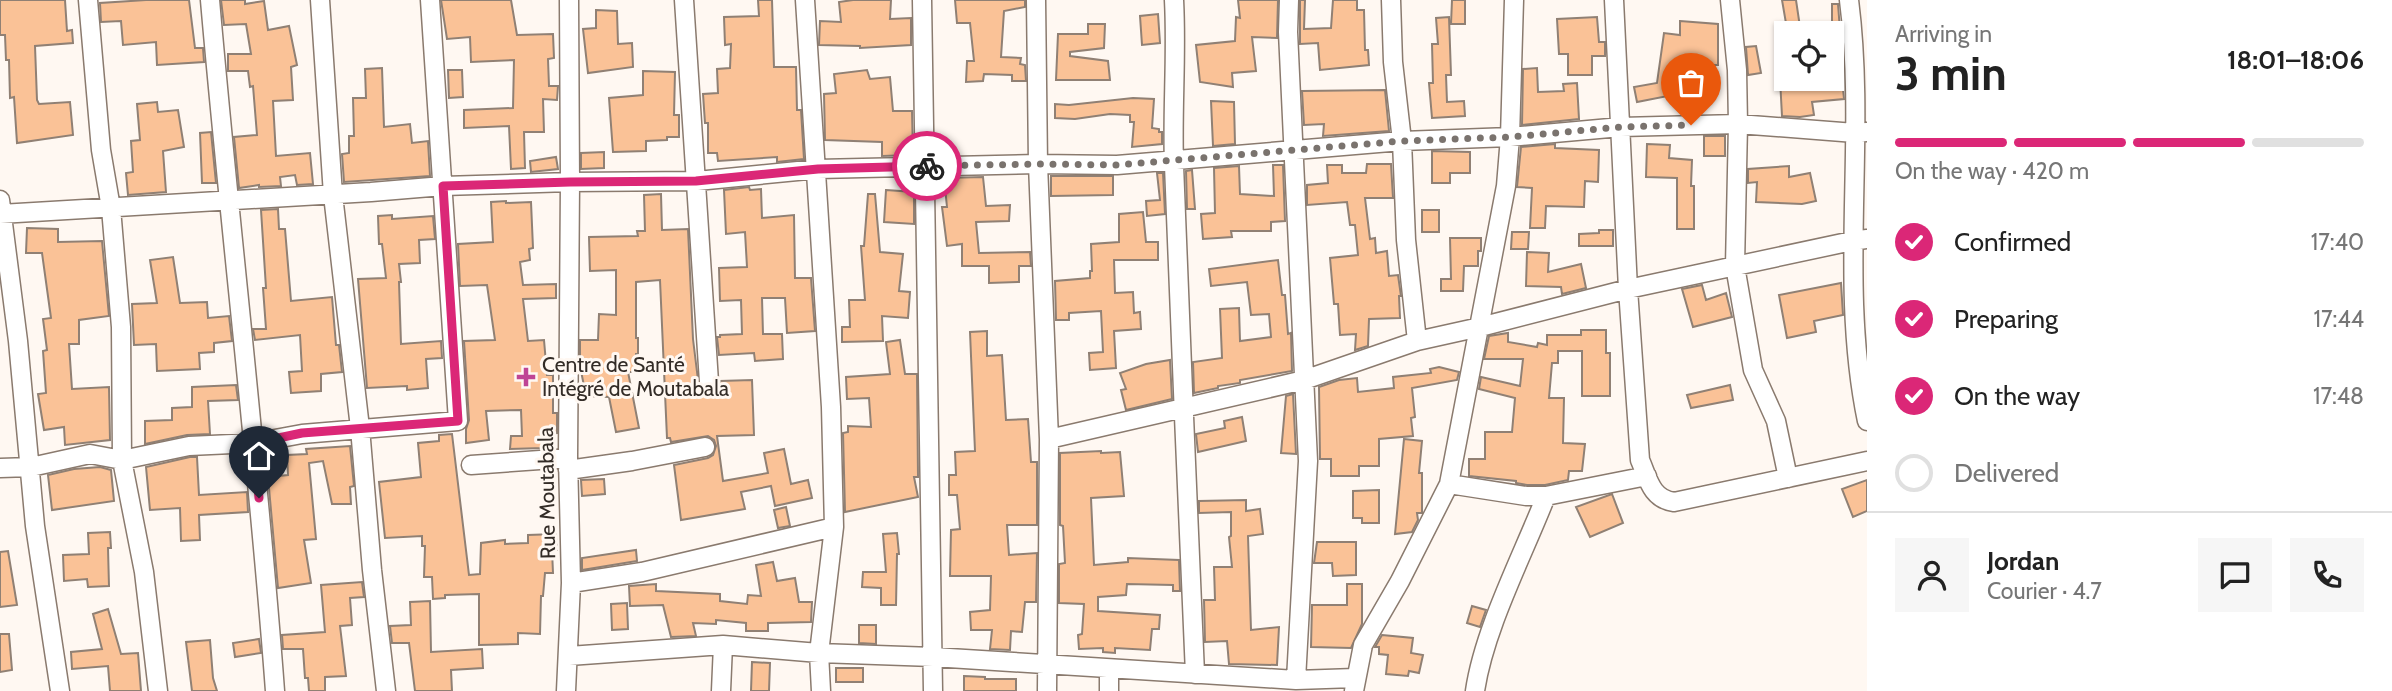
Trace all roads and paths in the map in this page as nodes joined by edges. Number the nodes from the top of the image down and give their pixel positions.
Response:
1 (88, 0) edge
2 (210, 0) edge
3 (320, 0) edge
4 (430, 0) edge
5 (569, 0) edge
6 (684, 0) edge
7 (805, 0) edge
8 (922, 0) edge
9 (1036, 0) edge
10 (1174, 0) edge
11 (1289, 0) edge
12 (1391, 0) edge
13 (1514, 0) edge
14 (1614, 0) edge
15 (1730, 0) edge
16 (1849, 0) edge
17 (1738, 124) junction
18 (1621, 127) junction
19 (1861, 133) edge
20 (1510, 137) junction
21 (1402, 141) junction
22 (1293, 149) junction
23 (1174, 162) junction
24 (1038, 164) junction
25 (925, 166) junction
26 (818, 169) junction
27 (696, 181) junction
28 (570, 182) junction
29 (443, 186) junction
30 (333, 195) junction
31 (228, 201) junction
32 (111, 208) junction
33 (0, 209) edge
34 (1860, 240) edge
35 (1735, 266) junction
36 (1628, 289) junction
37 (1480, 327) junction
38 (1417, 341) junction
39 (1304, 380) junction
40 (709, 382) dead end
41 (1182, 410) junction
42 (1867, 421) edge
43 (360, 428) junction
44 (1049, 439) junction
45 (254, 443) junction
46 (705, 447) dead end
47 (122, 460) junction
48 (1867, 461) edge
49 (568, 464) junction
50 (471, 465) dead end
51 (31, 467) junction
52 (0, 468) edge
53 (1647, 476) junction
54 (1788, 478) junction
55 (1449, 484) junction
56 (1546, 496) junction
57 (834, 527) junction
58 (570, 583) junction
59 (723, 645) junction
60 (819, 653) junction
61 (569, 656) junction
62 (933, 657) junction
63 (1047, 665) junction
64 (1110, 669) junction
65 (1195, 674) junction
66 (1296, 680) junction
67 (1231, 684) edge
68 (1354, 685) edge
69 (61, 691) edge
70 (158, 691) edge
71 (275, 691) edge
72 (386, 691) edge
73 (566, 691) edge
74 (721, 691) edge
75 (821, 691) edge
76 (933, 691) edge
77 (1046, 691) edge
78 (1110, 691) edge
79 (1475, 691) edge

1 - 32 street
2 - 31 street
3 - 30 street
4 - 29 street
5 - 28 street, Rue Moutabala
6 - 27 street
7 - 26 street
8 - 25 street
9 - 24 street
10 - 23 street
11 - 22 street
12 - 21 street
13 - 20 street
14 - 18 street
15 - 17 street
16 - 19 street
17 - 18 street
17 - 19 street
17 - 35 street
18 - 20 street
18 - 36 street
19 - 34 street
20 - 21 street
20 - 37 street
21 - 22 street
21 - 38 street
22 - 23 street
22 - 39 street
23 - 24 street
23 - 41 street
24 - 25 street
24 - 44 street
25 - 26 street
25 - 62 street
26 - 27 street
26 - 57 street
27 - 28 street
27 - 40 street
28 - 29 street
28 - 49 street, Rue Moutabala
29 - 30 street
29 - 43 street
30 - 31 street
30 - 43 street
31 - 32 street
31 - 45 street
32 - 33 street
32 - 47 street
33 - 51 street
34 - 35 street
34 - 42 street
35 - 36 street
35 - 54 street
36 - 37 street
36 - 53 street
37 - 38 street
37 - 55 street
38 - 39 street
39 - 41 street
39 - 66 street
41 - 44 street
41 - 65 street
43 - 45 street
43 - 72 street
44 - 63 street
45 - 47 street
45 - 71 street
46 - 49 street
47 - 51 street
47 - 70 street
48 - 54 street
49 - 50 street
49 - 58 street, Rue Moutabala
51 - 52 street
51 - 69 street
53 - 54 street
53 - 56 street
55 - 56 street
55 - 68 street
56 - 79 street
57 - 58 street
57 - 60 street
58 - 61 street, Rue Moutabala
59 - 60 street
59 - 61 street
59 - 74 street
60 - 62 street
60 - 75 street
61 - 73 street, Rue Moutabala
62 - 63 street
62 - 76 street
63 - 64 street
63 - 77 street
64 - 65 street
64 - 78 street
65 - 67 street
66 - 67 street
66 - 68 street

